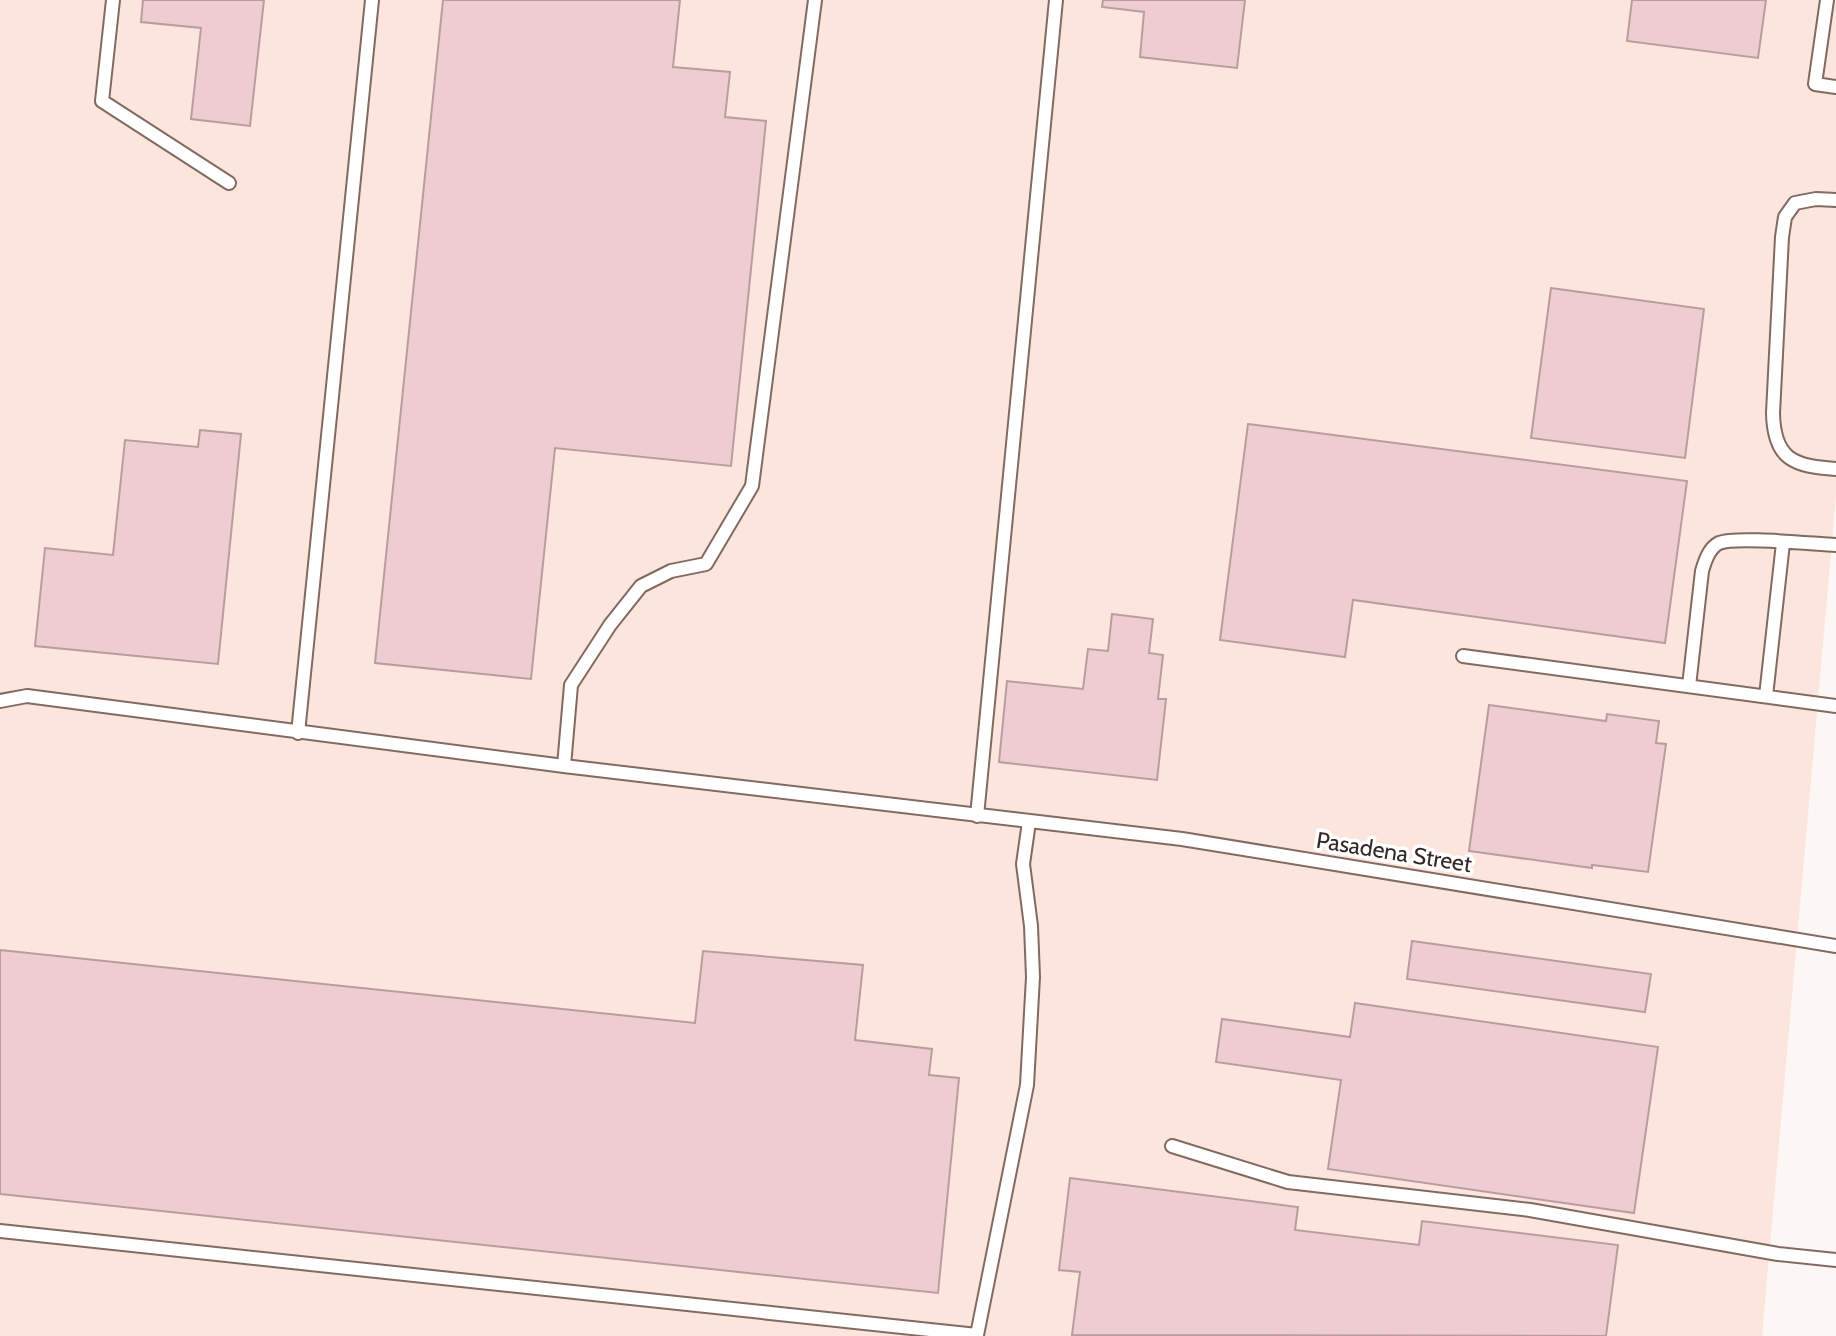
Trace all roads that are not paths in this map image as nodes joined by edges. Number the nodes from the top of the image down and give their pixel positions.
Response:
1 (113, 0) edge
2 (372, 0) edge
3 (815, 0) edge
4 (1056, 0) edge
5 (1827, 0) edge
6 (1836, 87) edge
7 (229, 183) dead end
8 (1836, 200) edge
9 (1836, 469) edge
10 (1783, 543) junction
11 (1836, 545) edge
12 (1463, 656) dead end
13 (1689, 686) junction
14 (1766, 696) junction
15 (0, 701) edge
16 (1836, 706) edge
17 (298, 733) junction
18 (564, 766) junction
19 (977, 816) junction
20 (1029, 822) junction
21 (1836, 946) edge
22 (1172, 1146) dead end
23 (0, 1231) edge
24 (1836, 1260) edge

1 - 7 lane
2 - 17 lane
3 - 18 lane
4 - 19 lane
5 - 6 lane
8 - 9 lane
10 - 11 lane
10 - 13 lane
10 - 14 lane
12 - 13 lane
13 - 14 lane
14 - 16 lane
15 - 17 lane, Pasadena Street
17 - 18 lane, Pasadena Street
18 - 19 lane, Pasadena Street
19 - 20 lane, Pasadena Street
20 - 21 lane, Pasadena Street
20 - 23 lane
22 - 24 lane

